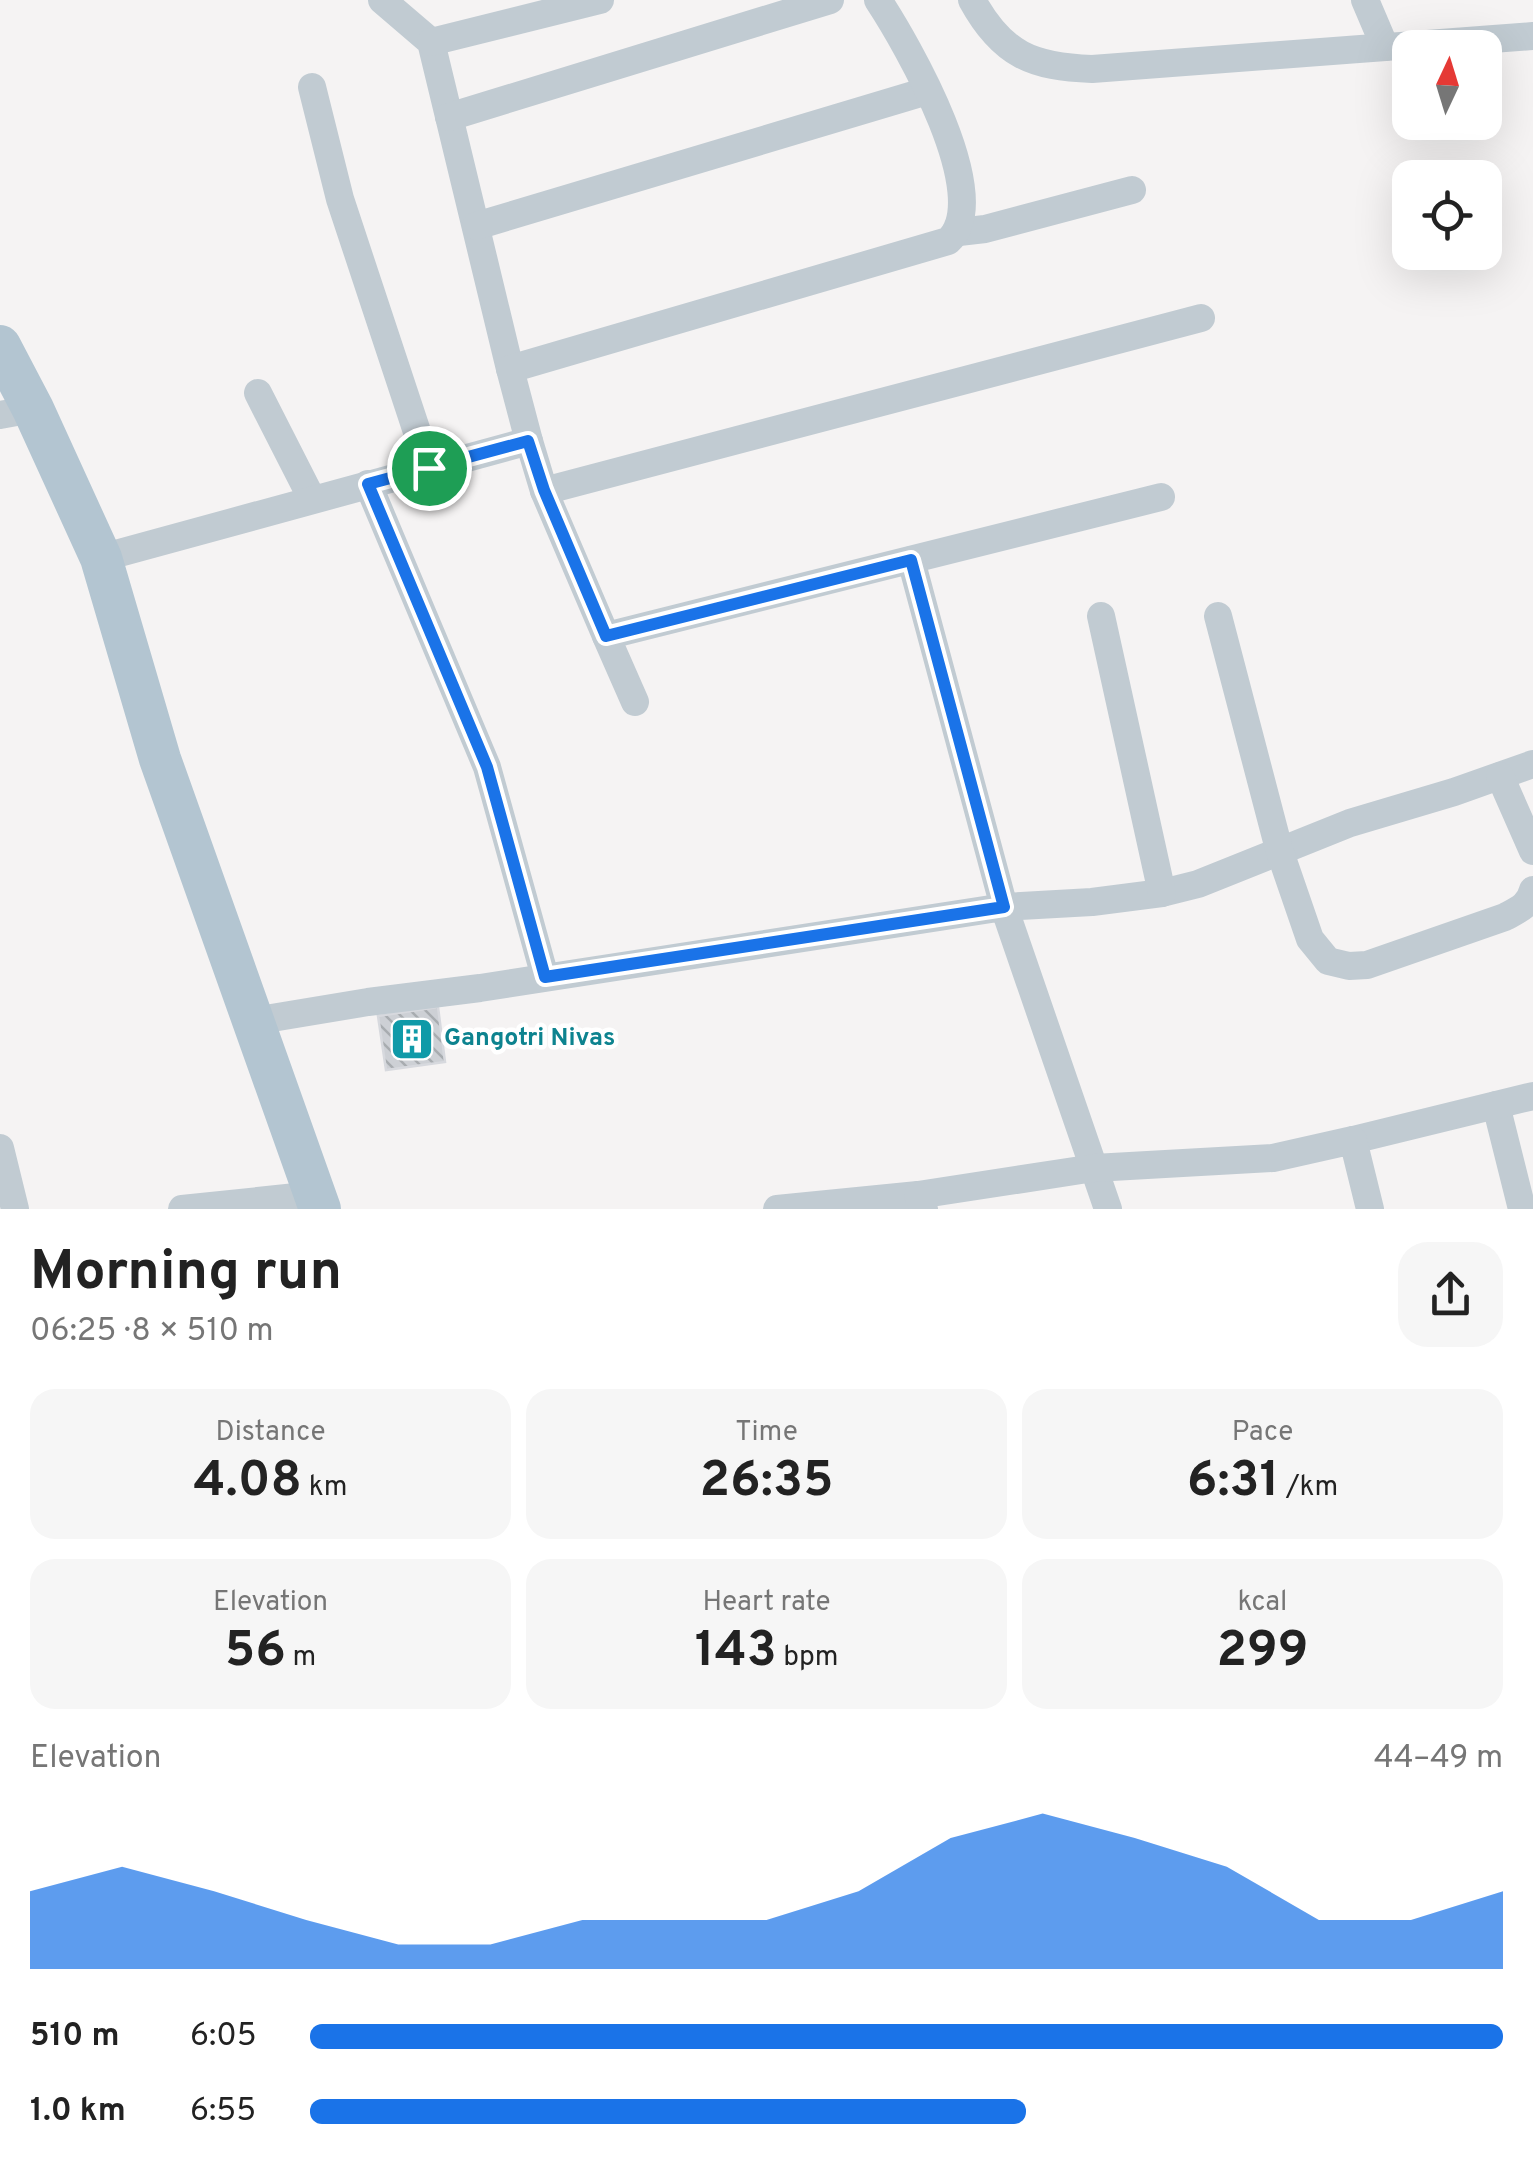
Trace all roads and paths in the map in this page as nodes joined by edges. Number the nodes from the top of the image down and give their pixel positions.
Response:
1 (382, 0) edge
2 (600, 0) edge
3 (830, 0) edge
4 (878, 0) edge
5 (972, 0) edge
6 (1365, 0) edge
7 (1533, 36) edge
8 (430, 42) junction
9 (1384, 47) junction
10 (312, 87) dead end
11 (927, 91) junction
12 (449, 117) junction
13 (1132, 190) dead end
14 (476, 226) junction
15 (959, 232) junction
16 (1201, 318) dead end
17 (0, 346) edge
18 (510, 369) junction
19 (258, 393) dead end
20 (16, 412) edge
21 (528, 441) junction
22 (429, 468) junction
23 (368, 484) junction
24 (544, 490) junction
25 (1161, 497) dead end
26 (312, 499) junction
27 (101, 558) junction
28 (911, 560) junction
29 (1101, 616) dead end
30 (1218, 616) dead end
31 (606, 636) junction
32 (635, 702) dead end
33 (1533, 764) edge
34 (1500, 776) junction
35 (1279, 849) junction
36 (1533, 851) edge
37 (1533, 890) edge
38 (1162, 893) junction
39 (1004, 907) junction
40 (545, 977) junction
41 (254, 1022) junction
42 (1533, 1096) edge
43 (1496, 1105) junction
44 (1353, 1140) junction
45 (0, 1148) edge
46 (1094, 1168) junction
47 (318, 1202) edge
48 (921, 1202) edge
49 (15, 1209) edge
50 (182, 1209) edge
51 (778, 1209) edge
52 (1108, 1209) edge
53 (1370, 1209) edge
54 (1522, 1209) edge

1 - 8 street
2 - 8 street
3 - 12 street
4 - 11 street
5 - 9 street
6 - 9 street
7 - 9 street
8 - 12 street
10 - 22 street
11 - 14 street
11 - 15 street
12 - 14 street
13 - 15 street
14 - 18 street
15 - 18 street
16 - 24 street
17 - 20 main road
18 - 21 street
19 - 26 street
20 - 27 main road
21 - 22 street
21 - 24 street
22 - 23 street
23 - 26 street
23 - 40 street
24 - 31 street
25 - 28 street
26 - 27 street
27 - 41 main road
28 - 31 street
28 - 39 street
29 - 38 street
30 - 35 street
31 - 32 street
33 - 34 street
34 - 35 street
34 - 36 street
35 - 37 street
35 - 38 street
38 - 39 street
39 - 40 street
39 - 46 street
40 - 41 street
41 - 47 main road
42 - 43 street
43 - 44 street
43 - 54 street
44 - 46 street
44 - 53 street
45 - 49 street
46 - 48 street
46 - 52 street
47 - 50 street
48 - 51 street

